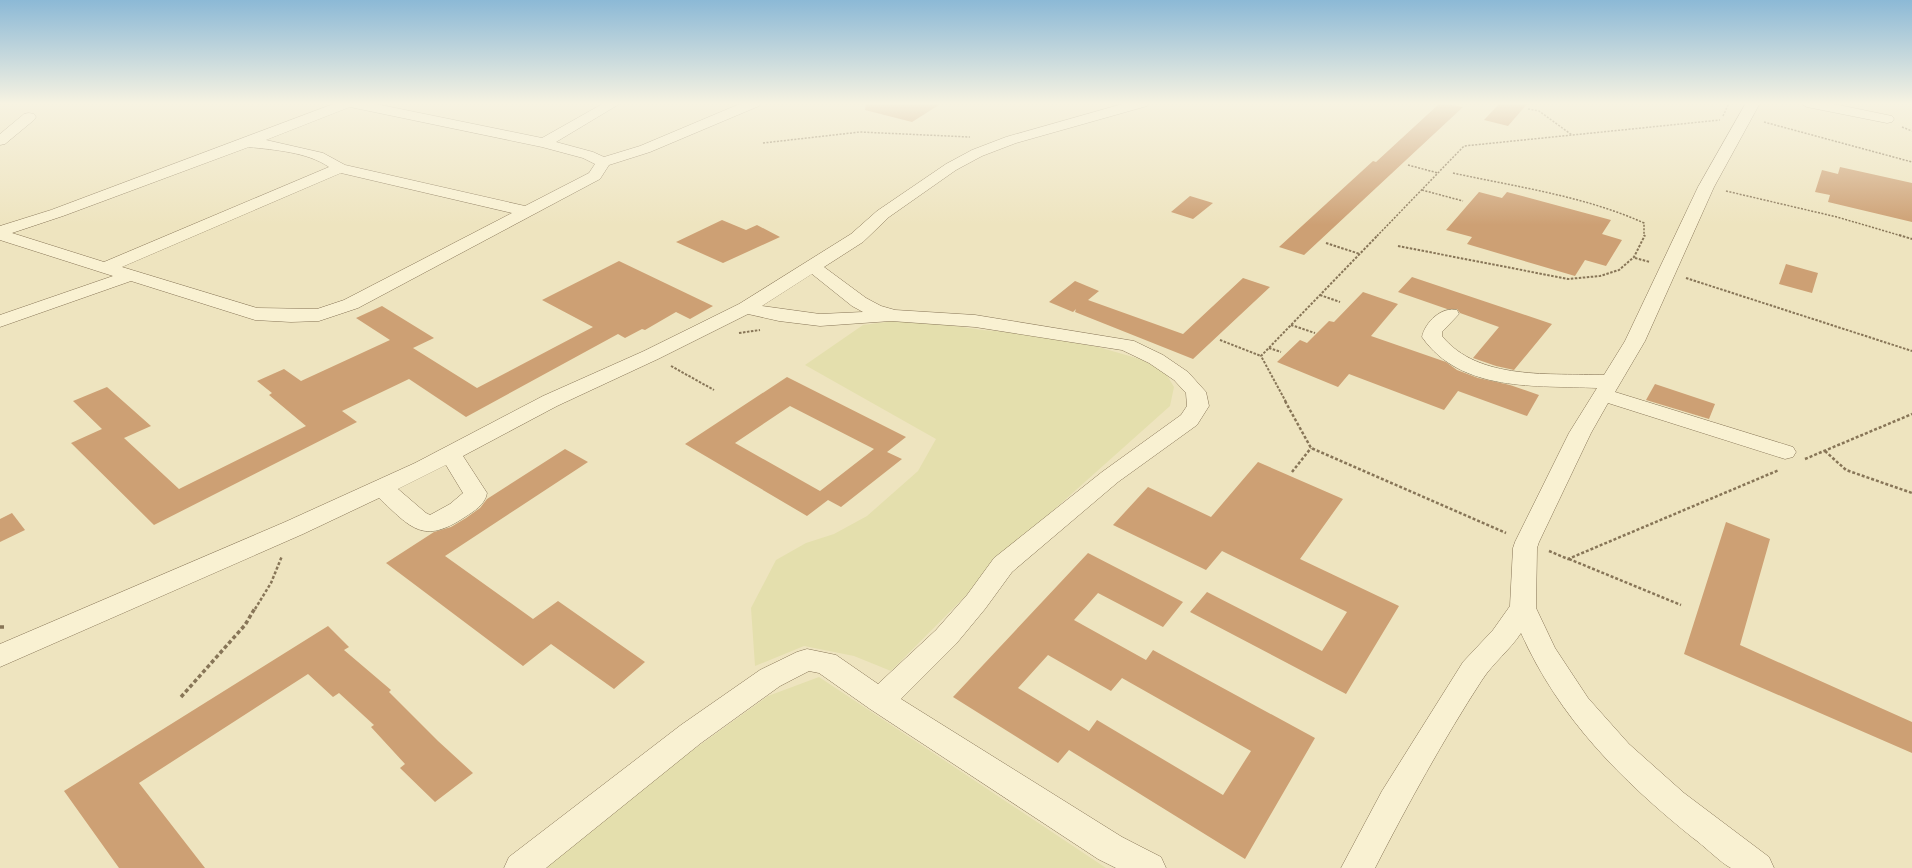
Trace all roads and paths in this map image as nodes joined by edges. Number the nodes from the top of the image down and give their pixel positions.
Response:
1 (244, 144) edge
2 (258, 144) edge
3 (546, 144) edge
4 (660, 144) edge
5 (1001, 144) edge
6 (1491, 144) edge
7 (1726, 144) edge
8 (1854, 144) edge
9 (603, 162) junction
10 (1912, 162) edge
11 (1408, 165) dead end
12 (340, 168) junction
13 (1438, 173) junction
14 (1453, 173) dead end
15 (1706, 187) junction
16 (1422, 190) junction
17 (1463, 201) dead end
18 (528, 212) junction
19 (0, 232) edge
20 (0, 235) edge
21 (1912, 239) edge
22 (1326, 243) dead end
23 (1398, 246) dead end
24 (1360, 254) junction
25 (107, 267) junction
26 (813, 267) junction
27 (1666, 271) junction
28 (132, 274) junction
29 (1320, 295) junction
30 (1340, 302) dead end
31 (746, 308) junction
32 (1450, 314) dead end
33 (894, 316) junction
34 (0, 321) edge
35 (1291, 325) junction
36 (766, 329) dead end
37 (1315, 333) dead end
38 (735, 334) dead end
39 (1220, 340) dead end
40 (1269, 348) junction
41 (1912, 351) edge
42 (1281, 352) dead end
43 (652, 354) junction
44 (1261, 356) junction
45 (1607, 388) junction
46 (714, 390) dead end
47 (1912, 414) edge
48 (1311, 448) junction
49 (1825, 451) junction
50 (450, 454) junction
51 (1790, 460) junction
52 (1292, 472) dead end
53 (382, 487) junction
54 (1912, 493) edge
55 (294, 528) junction
56 (1527, 542) junction
57 (1568, 559) junction
58 (1681, 605) dead end
59 (1523, 608) junction
60 (0, 656) edge
61 (181, 697) dead end
62 (880, 701) junction
63 (521, 868) edge
64 (1149, 868) edge
65 (1358, 868) edge
66 (1757, 868) edge

1 - 19 street
2 - 12 street
3 - 9 street
4 - 9 street
5 - 26 street
6 - 13 path
7 - 15 street
8 - 10 path
9 - 18 street
11 - 13 path
12 - 18 street
12 - 25 street
13 - 16 path
14 - 23 path
15 - 21 path
15 - 27 street
16 - 17 path
16 - 24 path
18 - 28 street
20 - 25 street
22 - 24 path
24 - 29 path
25 - 28 street
26 - 31 street
26 - 33 street
27 - 41 path
27 - 45 street
28 - 34 street
29 - 30 path
29 - 35 path
31 - 33 street
31 - 43 street
32 - 45 street
33 - 62 street
35 - 37 path
35 - 40 path
36 - 38 path
39 - 44 path
40 - 42 path
40 - 44 path
43 - 46 path
43 - 50 street
44 - 48 path
45 - 51 street
45 - 56 street
47 - 49 path
48 - 52 path
48 - 56 path
49 - 51 path
49 - 54 path
50 - 53 street
50 - 53 street
51 - 57 path
53 - 55 street
55 - 60 street
55 - 61 path
56 - 57 path
56 - 59 street
57 - 58 path
59 - 65 street
59 - 66 street
62 - 63 street
62 - 64 street

